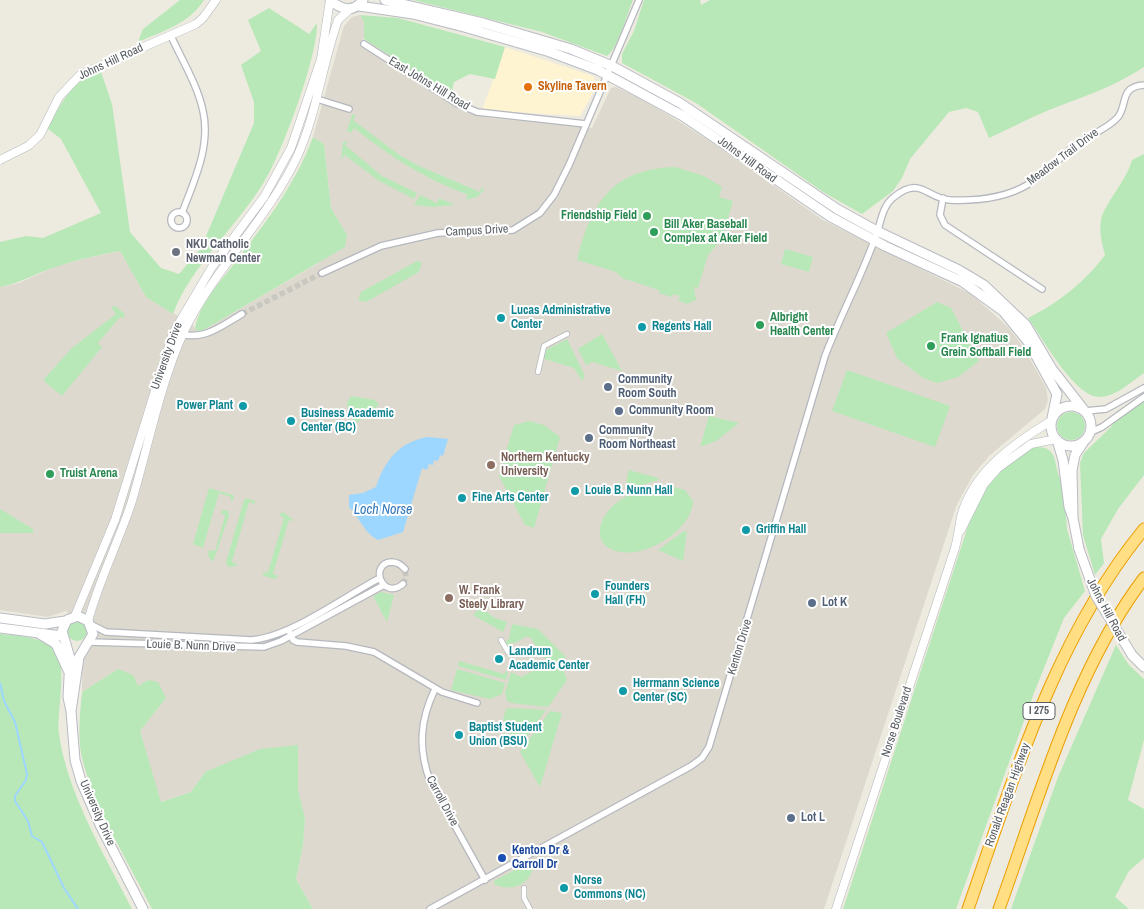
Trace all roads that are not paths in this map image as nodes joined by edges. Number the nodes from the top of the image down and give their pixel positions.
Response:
1 (216, 0) edge
2 (330, 0) edge
3 (385, 0) edge
4 (639, 0) edge
5 (361, 3) edge
6 (350, 9) junction
7 (171, 36) junction
8 (364, 44) dead end
9 (612, 66) junction
10 (608, 75) junction
11 (1144, 85) edge
12 (317, 98) junction
13 (349, 109) dead end
14 (586, 124) junction
15 (0, 160) edge
16 (943, 198) junction
17 (182, 213) dead end
18 (876, 236) junction
19 (322, 273) tunnel mouth
20 (1042, 289) dead end
21 (242, 314) tunnel mouth
22 (173, 334) junction
23 (567, 334) dead end
24 (182, 336) junction
25 (538, 372) dead end
26 (1144, 388) edge
27 (1144, 397) edge
28 (1084, 411) junction
29 (1052, 420) junction
30 (1090, 433) junction
31 (1057, 440) junction
32 (1084, 441) junction
33 (1073, 518) junction
34 (1144, 529) edge
35 (959, 534) junction
36 (405, 569) dead end
37 (380, 578) junction
38 (1144, 578) edge
39 (403, 584) dead end
40 (384, 585) junction
41 (75, 616) junction
42 (0, 618) edge
43 (65, 622) junction
44 (90, 623) junction
45 (0, 628) edge
46 (37, 632) junction
47 (289, 632) junction
48 (64, 639) junction
49 (501, 640) dead end
50 (87, 644) junction
51 (508, 652) dead end
52 (1144, 667) edge
53 (70, 672) junction
54 (435, 689) junction
55 (477, 703) dead end
56 (72, 711) junction
57 (485, 880) junction
58 (524, 888) dead end
59 (143, 909) edge
60 (430, 909) edge
61 (530, 909) edge
62 (836, 909) edge
63 (968, 909) edge
64 (999, 909) edge

1 - 7 street, Johns Hill Road
2 - 6 main road
2 - 22 street, University Drive
3 - 9 main road, Johns Hill Road
4 - 9 street, Campus Drive
5 - 6 main road
5 - 10 main road, Johns Hill Road
6 - 12 street, University Drive
7 - 15 street, Johns Hill Road
7 - 17 street
8 - 14 street, East Johns Hill Road
9 - 10 street, Campus Drive
9 - 18 main road, Johns Hill Road
10 - 14 street, Campus Drive
10 - 18 main road, Johns Hill Road
11 - 16 street, Meadow Trail Drive
12 - 13 street
12 - 24 street, University Drive
14 - 19 street, Campus Drive
16 - 18 street, Meadow Trail Drive
16 - 20 street
18 - 28 main road, Johns Hill Road
18 - 29 main road, Johns Hill Road
18 - 57 street, Kenton Drive
21 - 24 street
22 - 24 street
22 - 41 street, University Drive
23 - 25 street
24 - 44 street, University Drive
26 - 28 street
27 - 30 street
28 - 29 main road
28 - 30 main road
29 - 31 main road
29 - 35 street, Norse Boulevard
30 - 32 main road
31 - 32 main road
31 - 33 main road, Johns Hill Road
31 - 35 street, Norse Boulevard
32 - 33 main road, Johns Hill Road
33 - 52 main road, Johns Hill Road, bridge
34 - 63 highway, Ronald Reagan Highway / I 275
35 - 62 street, Norse Boulevard
36 - 37 street, Louie B. Nunn Drive
37 - 40 street
37 - 47 street, Louie B. Nunn Drive
38 - 64 highway, I 275
39 - 40 street
40 - 47 street, Louie B. Nunn Drive
41 - 43 main road
41 - 44 main road
42 - 43 main road
43 - 48 main road, University Drive
44 - 47 street, Louie B. Nunn Drive
44 - 50 main road, University Drive
45 - 46 main road
46 - 48 main road
46 - 53 main road
47 - 50 street, Louie B. Nunn Drive
47 - 54 street
48 - 50 main road
48 - 53 main road, University Drive
49 - 51 street
50 - 56 main road, University Drive
53 - 56 main road, University Drive
54 - 55 street
54 - 57 street, Carroll Drive
56 - 59 main road, University Drive
57 - 60 street, Kenton Drive
58 - 61 street

